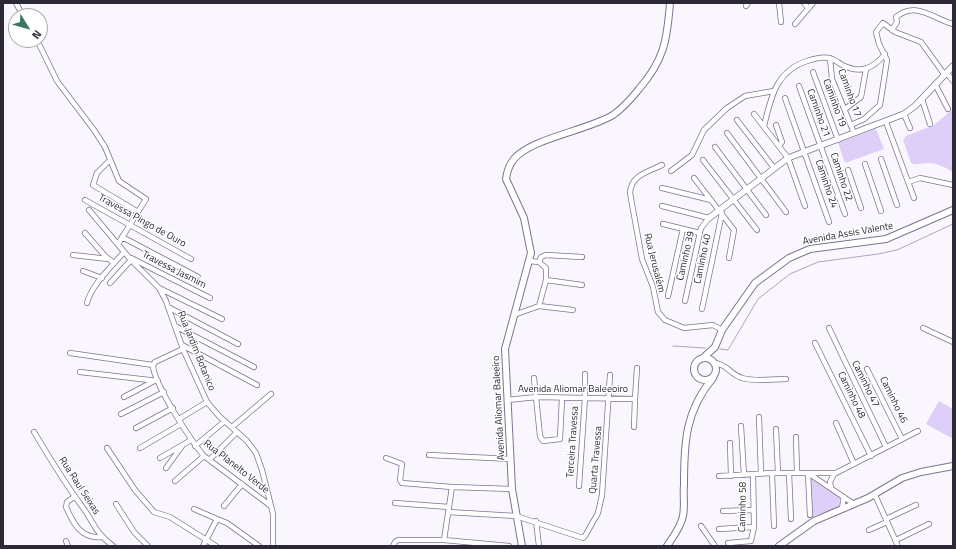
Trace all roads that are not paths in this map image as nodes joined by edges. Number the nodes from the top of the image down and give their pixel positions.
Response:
1 (670, 3) edge
2 (779, 3) edge
3 (804, 3) edge
4 (813, 3) edge
5 (808, 8) junction
6 (781, 22) dead end
7 (796, 24) dead end
8 (953, 24) edge
9 (892, 30) junction
10 (41, 48) edge
11 (885, 54) junction
12 (830, 58) junction
13 (953, 66) edge
14 (866, 69) junction
15 (812, 72) dead end
16 (945, 73) junction
17 (953, 81) edge
18 (935, 84) junction
19 (799, 86) dead end
20 (774, 91) junction
21 (785, 98) dead end
22 (922, 99) junction
23 (845, 109) junction
24 (948, 110) dead end
25 (754, 114) dead end
26 (904, 114) junction
27 (737, 120) dead end
28 (886, 122) junction
29 (930, 124) dead end
30 (776, 125) dead end
31 (851, 125) junction
32 (764, 126) junction
33 (910, 128) dead end
34 (727, 133) dead end
35 (854, 133) junction
36 (838, 140) junction
37 (779, 146) junction
38 (821, 146) junction
39 (714, 147) dead end
40 (805, 151) junction
41 (788, 158) junction
42 (881, 159) dead end
43 (110, 160) junction
44 (703, 160) dead end
45 (865, 164) dead end
46 (662, 165) dead end
47 (774, 168) junction
48 (848, 170) dead end
49 (671, 171) dead end
50 (694, 178) dead end
51 (760, 179) junction
52 (908, 182) junction
53 (953, 185) edge
54 (662, 188) dead end
55 (747, 190) junction
56 (914, 198) dead end
57 (85, 200) dead end
58 (711, 200) junction
59 (733, 200) junction
60 (897, 205) dead end
61 (662, 206) dead end
62 (805, 206) dead end
63 (861, 208) dead end
64 (89, 210) dead end
65 (953, 210) edge
66 (881, 211) dead end
67 (138, 212) junction
68 (720, 212) junction
69 (786, 212) dead end
70 (845, 214) dead end
71 (766, 215) dead end
72 (709, 218) junction
73 (830, 222) dead end
74 (663, 224) dead end
75 (130, 225) junction
76 (683, 229) junction
77 (757, 230) dead end
78 (85, 232) dead end
79 (700, 233) junction
80 (122, 237) junction
81 (118, 244) junction
82 (124, 252) junction
83 (73, 255) dead end
84 (582, 257) dead end
85 (191, 258) dead end
86 (729, 258) dead end
87 (108, 259) junction
88 (130, 259) junction
89 (529, 261) junction
90 (539, 262) junction
91 (114, 263) junction
92 (83, 271) dead end
93 (198, 277) dead end
94 (102, 278) junction
95 (546, 280) junction
96 (110, 283) dead end
97 (582, 285) dead end
98 (158, 288) junction
99 (668, 296) dead end
100 (210, 298) dead end
101 (685, 301) dead end
102 (87, 302) dead end
103 (539, 306) junction
104 (168, 307) junction
105 (702, 308) dead end
106 (573, 310) dead end
107 (514, 315) junction
108 (222, 319) dead end
109 (175, 326) junction
110 (829, 328) dead end
111 (923, 328) dead end
112 (722, 330) junction
113 (953, 342) edge
114 (815, 343) dead end
115 (238, 344) dead end
116 (182, 347) junction
117 (715, 347) junction
118 (70, 353) dead end
119 (704, 357) junction
120 (715, 362) junction
121 (153, 366) junction
122 (254, 368) dead end
123 (637, 368) dead end
124 (867, 369) dead end
125 (80, 372) dead end
126 (584, 374) dead end
127 (610, 375) dead end
128 (534, 378) dead end
129 (713, 378) junction
130 (700, 379) junction
131 (786, 379) dead end
132 (156, 381) junction
133 (257, 385) dead end
134 (164, 392) junction
135 (703, 392) junction
136 (271, 394) dead end
137 (124, 397) dead end
138 (537, 398) junction
139 (562, 398) junction
140 (585, 398) junction
141 (609, 398) junction
142 (635, 399) junction
143 (507, 400) junction
144 (207, 402) junction
145 (173, 408) junction
146 (121, 414) dead end
147 (759, 417) dead end
148 (179, 419) junction
149 (225, 421) junction
150 (836, 423) dead end
151 (181, 424) junction
152 (741, 426) dead end
153 (232, 427) junction
154 (634, 427) dead end
155 (136, 428) dead end
156 (776, 429) dead end
157 (918, 431) dead end
158 (34, 432) dead end
159 (238, 432) junction
160 (796, 437) dead end
161 (902, 439) junction
162 (191, 440) junction
163 (730, 443) dead end
164 (183, 445) junction
165 (195, 446) junction
166 (886, 447) junction
167 (107, 448) dead end
168 (140, 448) dead end
169 (204, 456) junction
170 (429, 456) dead end
171 (871, 456) junction
172 (160, 458) dead end
173 (386, 458) dead end
174 (511, 459) junction
175 (209, 460) junction
176 (854, 464) junction
177 (953, 466) edge
178 (166, 468) dead end
179 (761, 473) junction
180 (772, 473) junction
181 (778, 473) junction
182 (789, 473) junction
183 (797, 473) junction
184 (808, 473) junction
185 (836, 473) junction
186 (753, 474) junction
187 (744, 475) junction
188 (719, 476) dead end
189 (731, 476) junction
190 (175, 481) dead end
191 (242, 484) junction
192 (579, 486) dead end
193 (452, 487) junction
194 (831, 488) junction
195 (512, 489) junction
196 (875, 495) junction
197 (74, 497) junction
198 (844, 497) junction
199 (395, 503) dead end
200 (116, 504) dead end
201 (854, 504) junction
202 (916, 505) dead end
203 (224, 506) dead end
204 (271, 506) junction
205 (842, 508) junction
206 (194, 509) dead end
207 (448, 509) junction
208 (753, 510) junction
209 (723, 511) dead end
210 (810, 515) dead end
211 (516, 516) junction
212 (217, 519) junction
213 (791, 519) dead end
214 (887, 520) junction
215 (536, 521) junction
216 (929, 524) dead end
217 (700, 526) dead end
218 (774, 526) dead end
219 (754, 527) junction
220 (718, 529) dead end
221 (869, 530) dead end
222 (101, 537) junction
223 (206, 540) junction
224 (444, 540) junction
225 (896, 540) junction
226 (728, 543) dead end
227 (113, 546) edge
228 (148, 546) edge
229 (203, 546) edge
230 (216, 546) edge
231 (259, 546) edge
232 (273, 546) edge
233 (393, 546) edge
234 (509, 546) edge
235 (522, 546) edge
236 (539, 546) edge
237 (667, 546) edge
238 (716, 546) edge
239 (779, 546) edge
240 (898, 546) edge

1 - 89 main road, Avenida Aliomar Baleeiro
2 - 6 street
3 - 5 street
4 - 5 street
5 - 7 street
8 - 9 street
9 - 11 street
9 - 16 street
10 - 43 street
11 - 14 street
11 - 31 street
12 - 14 street
12 - 20 street
12 - 23 street, Caminho 17
13 - 16 street
14 - 23 street
15 - 36 street, Caminho 19
16 - 17 street
16 - 18 street
18 - 22 street
18 - 24 street
19 - 38 street, Caminho 21
20 - 32 street
20 - 49 street
21 - 40 street, Caminho 24
22 - 26 street
22 - 29 street
23 - 31 street, Caminho 17
25 - 32 street
26 - 28 street
26 - 33 street
27 - 47 street
28 - 35 street
28 - 52 street
30 - 37 street
31 - 35 street, Caminho 17
32 - 37 street
34 - 51 street
35 - 36 street
36 - 38 street
37 - 41 street
38 - 40 street
38 - 70 street, Caminho 22
39 - 55 street
40 - 41 street
40 - 73 street, Caminho 24
41 - 47 street
41 - 62 street
42 - 60 street
43 - 67 street
43 - 67 street
44 - 59 street
45 - 66 street
46 - 112 street, Rua Jerusalém
47 - 51 street
48 - 63 street
50 - 58 street
51 - 55 street
51 - 69 street
52 - 53 street
52 - 56 street
54 - 58 street
55 - 59 street
55 - 71 street
57 - 75 street, Travessa Pingo de Ouro
58 - 68 street
59 - 68 street
59 - 77 street
61 - 72 street
64 - 81 street, Rua Jardim Botanico
65 - 112 main road, Avenida Assis Valente
67 - 75 street
68 - 72 street
68 - 86 street
68 - 105 street, Caminho 40
72 - 79 street, Caminho 39
74 - 76 street
75 - 80 street
75 - 85 street, Travessa Pingo de Ouro
76 - 79 street
76 - 99 street
78 - 87 street
79 - 101 street, Caminho 39
80 - 81 street
80 - 93 street
81 - 82 street, Rua Jardim Botanico
82 - 88 street, Rua Jardim Botanico
82 - 91 street
83 - 87 street
84 - 90 street
87 - 91 street
88 - 96 street
88 - 98 street, Rua Jardim Botanico
88 - 100 street, Travessa Jasmim
89 - 90 street
89 - 107 main road, Avenida Aliomar Baleeiro
90 - 95 street
91 - 94 street
92 - 94 street
94 - 102 street
95 - 97 street
95 - 103 street
98 - 104 street, Rua Jardim Botanico
98 - 108 street
103 - 106 street
103 - 107 street
104 - 109 street, Rua Jardim Botanico
104 - 115 street
107 - 143 main road, Avenida Aliomar Baleeiro
109 - 116 street, Rua Jardim Botanico
109 - 122 street
110 - 166 street, Caminho 47
111 - 113 street
112 - 117 main road, Avenida Assis Valente
114 - 171 street, Caminho 48
116 - 121 street
116 - 133 street
116 - 144 street, Rua Jardim Botanico
117 - 119 main road, Avenida Assis Valente
117 - 120 main road, Avenida Assis Valente
118 - 121 street
119 - 120 main road
119 - 130 main road
120 - 129 main road
120 - 131 street
121 - 132 street, Rua Planelto Verde
123 - 142 street
124 - 161 street, Caminho 46
125 - 132 street
126 - 140 street, Terceira Travessa
127 - 141 street, Quarta Travessa
128 - 138 street
129 - 130 main road
129 - 135 main road
130 - 135 main road
132 - 134 street, Rua Planelto Verde
132 - 137 street
134 - 145 street, Rua Planelto Verde
134 - 146 street
135 - 237 main road
136 - 153 street
138 - 139 street, Avenida Aliomar Baleeoiro
138 - 139 street
138 - 143 street, Avenida Aliomar Baleeoiro
139 - 140 street, Avenida Aliomar Baleeoiro
140 - 141 street, Avenida Aliomar Baleeoiro
140 - 192 street, Terceira Travessa
141 - 142 street, Avenida Aliomar Baleeoiro
141 - 215 street, Quarta Travessa
142 - 154 street, Avenida Aliomar Baleeoiro
143 - 174 main road, Avenida Aliomar Baleeiro
144 - 148 street
144 - 149 street, Rua Jardim Botanico
145 - 148 street, Rua Planelto Verde
145 - 155 street
147 - 179 street
148 - 151 street, Rua Planelto Verde
149 - 153 street, Rua Jardim Botanico
149 - 165 street
150 - 176 street
151 - 162 street, Rua Planelto Verde
151 - 168 street
152 - 187 street
153 - 159 street, Rua Jardim Botanico
156 - 181 street
157 - 161 street
158 - 197 street, Rua Raul Seixas
159 - 175 street
159 - 204 street, Rua Jardim Botanico
160 - 183 street
161 - 166 street
162 - 164 street
162 - 165 street, Rua Planelto Verde
163 - 189 street
164 - 172 street
164 - 178 street
165 - 169 street, Rua Planelto Verde
166 - 171 street
167 - 223 street
169 - 175 street, Rua Planelto Verde
169 - 190 street
170 - 174 street
171 - 176 street
173 - 193 street
174 - 195 main road, Avenida Aliomar Baleeiro
175 - 191 street, Rua Planelto Verde
176 - 185 street
177 - 196 main road
179 - 180 street
179 - 186 street
180 - 181 street
180 - 218 street
181 - 182 street
182 - 183 street
182 - 213 street
183 - 184 street
184 - 185 street
184 - 194 street
184 - 210 street
185 - 194 street
186 - 187 street
186 - 208 street, Caminho 58
187 - 189 street
188 - 189 street
191 - 203 street
191 - 204 street, Rua Planelto Verde
193 - 195 street
193 - 207 street
194 - 198 street
195 - 211 main road, Avenida Aliomar Baleeiro
196 - 201 main road
196 - 214 street
197 - 222 street, Rua Raul Seixas
197 - 222 street
198 - 201 street
198 - 205 street
199 - 207 street
200 - 228 street
201 - 205 main road
202 - 214 street
204 - 232 street, Rua Jardim Botanico
205 - 239 main road
206 - 212 street
207 - 211 street
207 - 224 street
208 - 209 street
208 - 219 street, Caminho 58
211 - 215 street
211 - 235 main road, Avenida Aliomar Baleeiro
212 - 223 street
212 - 231 street
214 - 221 street
214 - 225 street
215 - 236 street
216 - 225 street
217 - 238 street
219 - 220 street
219 - 226 street, Caminho 58
222 - 227 street, Rua Raul Seixas
223 - 229 street
223 - 230 street
224 - 233 street
224 - 234 street
225 - 240 street

